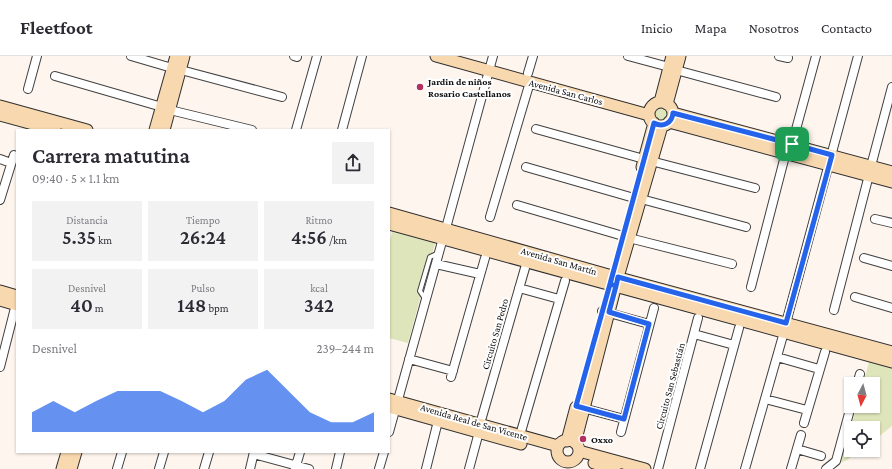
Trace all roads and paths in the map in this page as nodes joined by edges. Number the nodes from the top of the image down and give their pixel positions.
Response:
1 (37, 56) edge
2 (131, 56) edge
3 (176, 56) edge
4 (184, 56) edge
5 (317, 56) edge
6 (362, 56) edge
7 (436, 56) edge
8 (465, 56) edge
9 (533, 56) edge
10 (628, 56) edge
11 (672, 56) edge
12 (680, 56) edge
13 (779, 56) edge
14 (816, 56) edge
15 (858, 56) edge
16 (788, 58) dead end
17 (491, 63) edge
18 (176, 69) junction
19 (673, 69) junction
20 (55, 76) dead end
21 (529, 78) junction
22 (892, 88) edge
23 (28, 89) dead end
24 (282, 97) dead end
25 (776, 97) dead end
26 (0, 106) edge
27 (166, 108) junction
28 (661, 114) junction
29 (0, 115) edge
30 (51, 129) edge
31 (83, 129) edge
32 (156, 129) edge
33 (164, 129) edge
34 (248, 129) edge
35 (296, 129) edge
36 (342, 129) edge
37 (536, 129) dead end
38 (789, 148) junction
39 (0, 159) edge
40 (648, 160) junction
41 (831, 160) junction
42 (526, 167) dead end
43 (870, 171) junction
44 (892, 172) edge
45 (892, 182) edge
46 (755, 188) dead end
47 (638, 198) junction
48 (0, 200) edge
49 (517, 205) dead end
50 (390, 213) edge
51 (490, 217) dead end
52 (875, 218) dead end
53 (892, 223) edge
54 (390, 224) edge
55 (746, 227) dead end
56 (445, 233) junction
57 (626, 237) junction
58 (439, 252) junction
59 (485, 258) dead end
60 (864, 258) dead end
61 (436, 264) junction
62 (732, 264) dead end
63 (892, 266) edge
64 (525, 268) dead end
65 (480, 274) junction
66 (565, 281) dead end
67 (614, 281) junction
68 (750, 287) dead end
69 (519, 288) junction
70 (0, 291) edge
71 (855, 297) dead end
72 (559, 298) junction
73 (0, 300) edge
74 (426, 300) junction
75 (16, 301) edge
76 (16, 302) edge
77 (16, 306) edge
78 (654, 308) dead end
79 (892, 308) edge
80 (834, 310) dead end
81 (605, 311) junction
82 (698, 318) dead end
83 (649, 324) junction
84 (785, 327) junction
85 (738, 328) dead end
86 (694, 334) junction
87 (734, 345) junction
88 (824, 352) dead end
89 (892, 352) edge
90 (777, 357) junction
91 (409, 359) junction
92 (892, 362) edge
93 (0, 367) edge
94 (819, 369) junction
95 (860, 374) dead end
96 (859, 377) edge
97 (765, 400) junction
98 (393, 404) edge
99 (580, 407) junction
100 (807, 410) junction
101 (849, 413) edge
102 (624, 419) junction
103 (438, 421) junction
104 (804, 423) dead end
105 (390, 425) edge
106 (479, 428) junction
107 (621, 432) dead end
108 (800, 435) dead end
109 (520, 436) junction
110 (797, 449) junction
111 (66, 453) edge
112 (76, 453) edge
113 (122, 453) edge
114 (164, 453) edge
115 (208, 453) edge
116 (254, 453) edge
117 (300, 453) edge
118 (340, 453) edge
119 (384, 453) edge
120 (567, 455) edge
121 (821, 456) dead end
122 (295, 467) edge
123 (62, 469) edge
124 (71, 469) edge
125 (117, 469) edge
126 (159, 469) edge
127 (204, 469) edge
128 (250, 469) edge
129 (309, 469) edge
130 (336, 469) edge
131 (380, 469) edge
132 (426, 469) edge
133 (469, 469) edge
134 (615, 469) edge
135 (645, 469) edge
136 (658, 469) edge
137 (700, 469) edge
138 (745, 469) edge
139 (791, 469) edge
140 (826, 469) edge

1 - 23 street
2 - 18 street
3 - 18 street
4 - 18 street
5 - 35 street
6 - 36 street
7 - 17 street, Avenida San Carlos
8 - 17 street, Avenida San Carlos
9 - 21 street
10 - 19 street
11 - 19 street
12 - 19 street
13 - 16 street
14 - 38 street
15 - 41 street
17 - 21 street, Avenida San Carlos
17 - 56 street
18 - 24 street
18 - 27 street
19 - 25 street
19 - 28 street
20 - 27 street
21 - 28 street, Avenida San Carlos
21 - 51 street
22 - 43 street
26 - 31 street
27 - 32 street
27 - 33 street
27 - 34 street
28 - 38 street, Avenida San Carlos
28 - 40 street
29 - 30 street
37 - 40 street
38 - 41 street, Avenida San Carlos
38 - 68 street
39 - 48 street
40 - 46 street
40 - 47 street
41 - 43 street, Avenida San Carlos
41 - 84 street
42 - 47 street
43 - 44 street, Avenida San Carlos
43 - 45 street, Avenida San Carlos
43 - 80 street
47 - 55 street
47 - 57 street
49 - 57 street
50 - 56 street, Avenida San Martín
52 - 53 street
54 - 56 street, Avenida San Martín
56 - 58 street
56 - 67 street, Avenida San Martín
57 - 62 street
57 - 67 street
58 - 61 street
58 - 74 lane
59 - 65 street
60 - 63 street
61 - 65 street
61 - 74 street
64 - 69 street, Circuito San Pedro
65 - 91 street
66 - 72 street
67 - 81 street
67 - 84 street, Avenida San Martín
69 - 72 street
69 - 106 street, Circuito San Pedro
70 - 75 street
71 - 79 street
72 - 109 street
73 - 76 street
74 - 91 street
77 - 93 street
78 - 83 street
81 - 83 street
81 - 99 street
82 - 86 street
83 - 102 street
84 - 89 street, Avenida San Martín
84 - 90 street
84 - 92 street, Avenida San Martín
85 - 87 street
86 - 87 street, Circuito San Sebastián
86 - 136 street, Circuito San Sebastián
87 - 137 street
88 - 94 street
90 - 94 street
90 - 97 street
91 - 98 street
94 - 100 street
95 - 96 street
97 - 100 street
97 - 138 street
98 - 103 street, Avenida Real de San Vicente
98 - 105 street
98 - 106 street, Avenida Real de San Vicente
99 - 102 street
99 - 120 street
100 - 104 street
101 - 140 street
102 - 107 street
103 - 106 street, Avenida Real de San Vicente
103 - 132 street
106 - 109 street, Avenida Real de San Vicente
106 - 120 street, Avenida Real de San Vicente
106 - 133 street, Circuito San Pedro
108 - 110 street
109 - 120 street, Avenida Real de San Vicente
110 - 121 street
110 - 139 street
111 - 123 street
112 - 124 street
113 - 125 street
114 - 126 street
115 - 127 street
116 - 122 street
116 - 128 street
117 - 122 street
118 - 130 street
119 - 131 street
120 - 134 street, Avenida Real de San Vicente
120 - 135 street, Avenida Real de San Vicente
122 - 129 street

